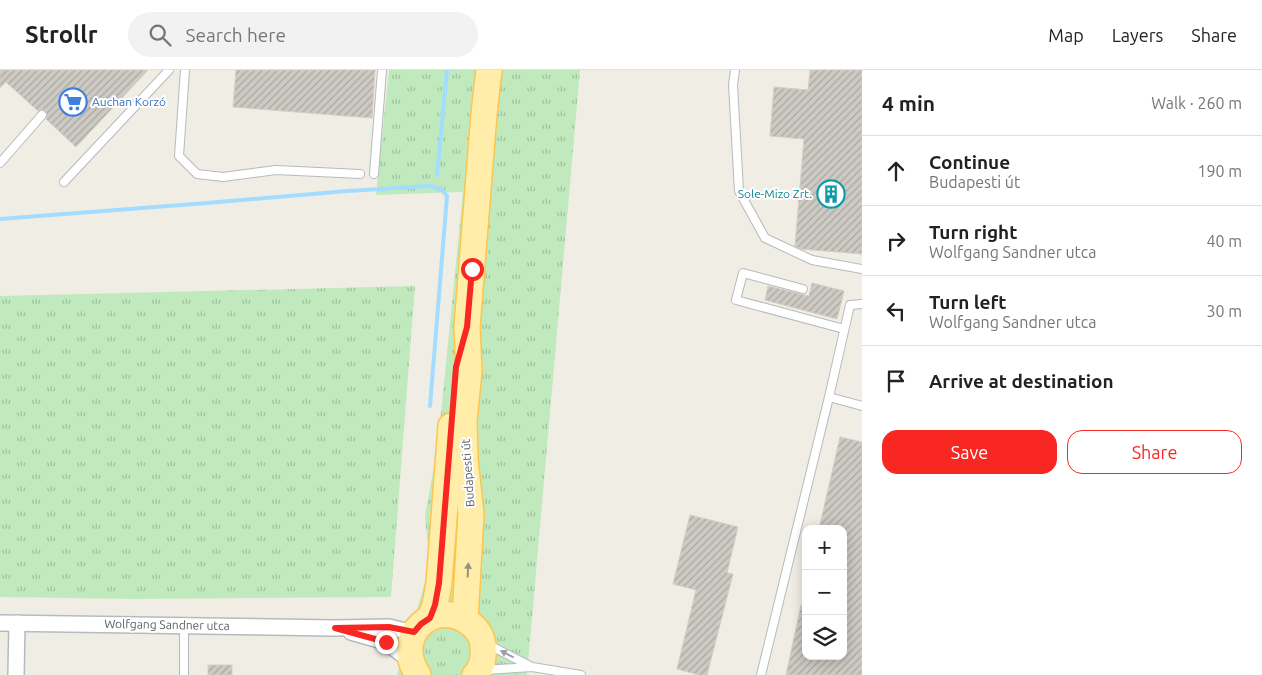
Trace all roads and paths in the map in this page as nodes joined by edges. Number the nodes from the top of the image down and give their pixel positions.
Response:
1 (168, 70) edge
2 (185, 70) edge
3 (382, 70) edge
4 (489, 70) edge
5 (735, 70) edge
6 (42, 115) dead end
7 (0, 163) edge
8 (360, 174) dead end
9 (374, 174) dead end
10 (64, 182) dead end
11 (862, 269) edge
12 (803, 289) dead end
13 (862, 304) edge
14 (467, 327) junction
15 (844, 329) junction
16 (829, 397) junction
17 (862, 406) edge
18 (465, 619) junction
19 (0, 623) edge
20 (17, 623) junction
21 (422, 625) junction
22 (184, 626) junction
23 (335, 628) junction
24 (483, 642) junction
25 (532, 667) junction
26 (414, 668) edge
27 (477, 673) edge
28 (16, 675) edge
29 (184, 675) edge
30 (577, 675) edge
31 (581, 675) edge
32 (761, 675) edge

1 - 10 lane
2 - 8 lane
3 - 9 lane
4 - 14 main road, Budapesti út
5 - 11 lane
6 - 7 lane
12 - 15 lane
13 - 15 lane
18 -> 14 main road, Budapesti út
14 - 21 main road, Budapesti út
15 - 16 lane
16 - 17 lane
16 - 32 lane
18 - 21 main road
18 - 24 main road
19 - 20 street, Wolfgang Sandner utca
20 - 22 street, Wolfgang Sandner utca
20 - 28 street
21 - 23 street, Wolfgang Sandner utca
21 - 26 main road, Budapesti út
22 - 23 street, Wolfgang Sandner utca
22 - 29 lane
23 - 26 street, Wolfgang Sandner utca
25 -> 24 lane
24 - 27 main road
25 - 27 lane
25 - 30 lane
30 - 31 lane

